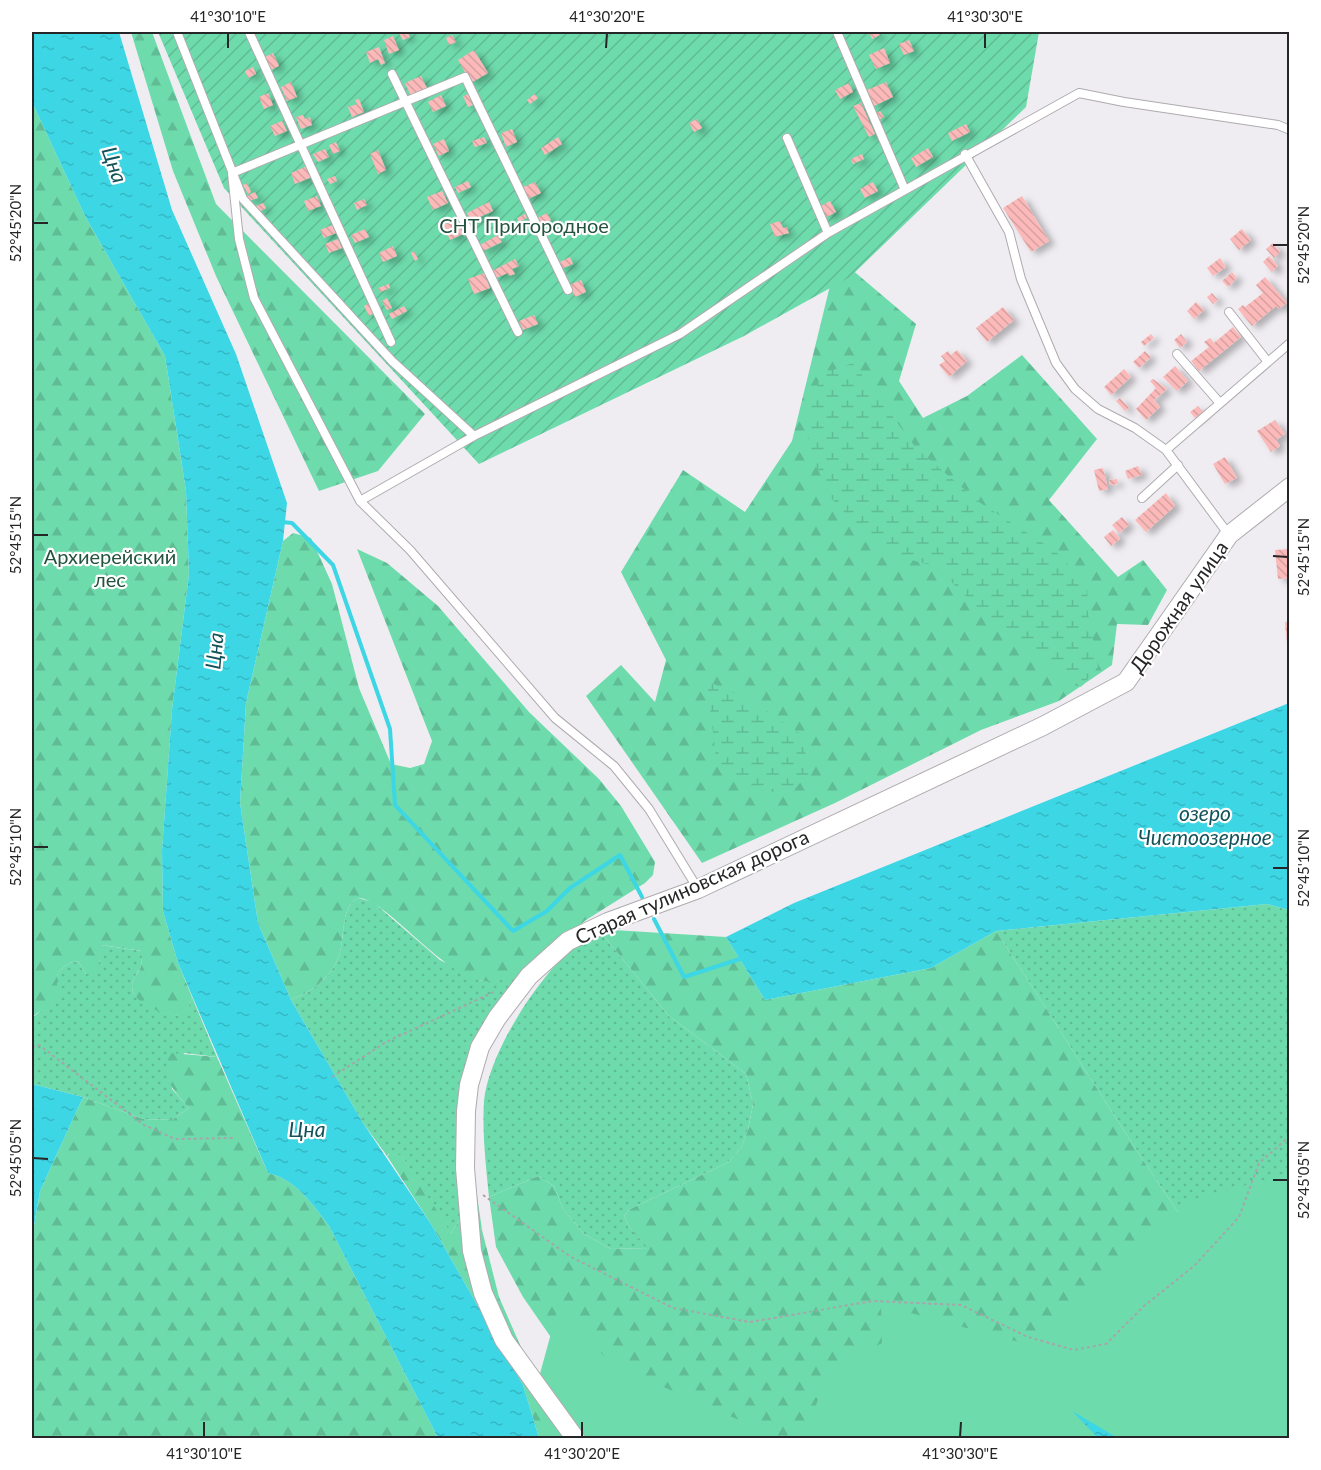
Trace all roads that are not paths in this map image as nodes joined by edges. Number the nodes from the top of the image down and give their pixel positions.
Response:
1 (177, 32) edge
2 (249, 32) edge
3 (837, 32) edge
4 (392, 74) dead end
5 (407, 102) junction
6 (1290, 130) edge
7 (787, 138) dead end
8 (302, 144) junction
9 (966, 154) junction
10 (232, 173) junction
11 (906, 190) junction
12 (828, 233) junction
13 (567, 290) dead end
14 (1229, 312) dead end
15 (518, 332) dead end
16 (391, 342) dead end
17 (1290, 344) edge
18 (1177, 354) dead end
19 (1268, 362) junction
20 (1219, 402) junction
21 (474, 436) junction
22 (1166, 450) junction
23 (1178, 465) junction
24 (1290, 487) edge
25 (1142, 498) dead end
26 (360, 501) junction
27 (1229, 535) junction
28 (1126, 682) joint
29 (698, 889) junction
30 (575, 1438) edge

1 - 10 lane
2 - 8 lane
3 - 11 lane
4 - 5 lane
5 - 8 lane
5 - 13 lane
5 - 15 lane
6 - 9 lane
7 - 12 lane
8 - 10 lane
8 - 16 lane
9 - 11 lane
9 - 22 lane
10 - 21 lane
10 - 26 lane
11 - 12 lane
12 - 21 lane
14 - 19 lane
17 - 19 lane
18 - 20 lane
19 - 20 lane
20 - 22 lane
21 - 26 lane
22 - 23 lane
23 - 25 lane
23 - 27 lane
24 - 27 street, Дорожная улица
26 - 29 lane
27 - 28 street, Дорожная улица
28 - 29 street, Старая тулиновская дорога
29 - 30 street, Старая тулиновская дорога

